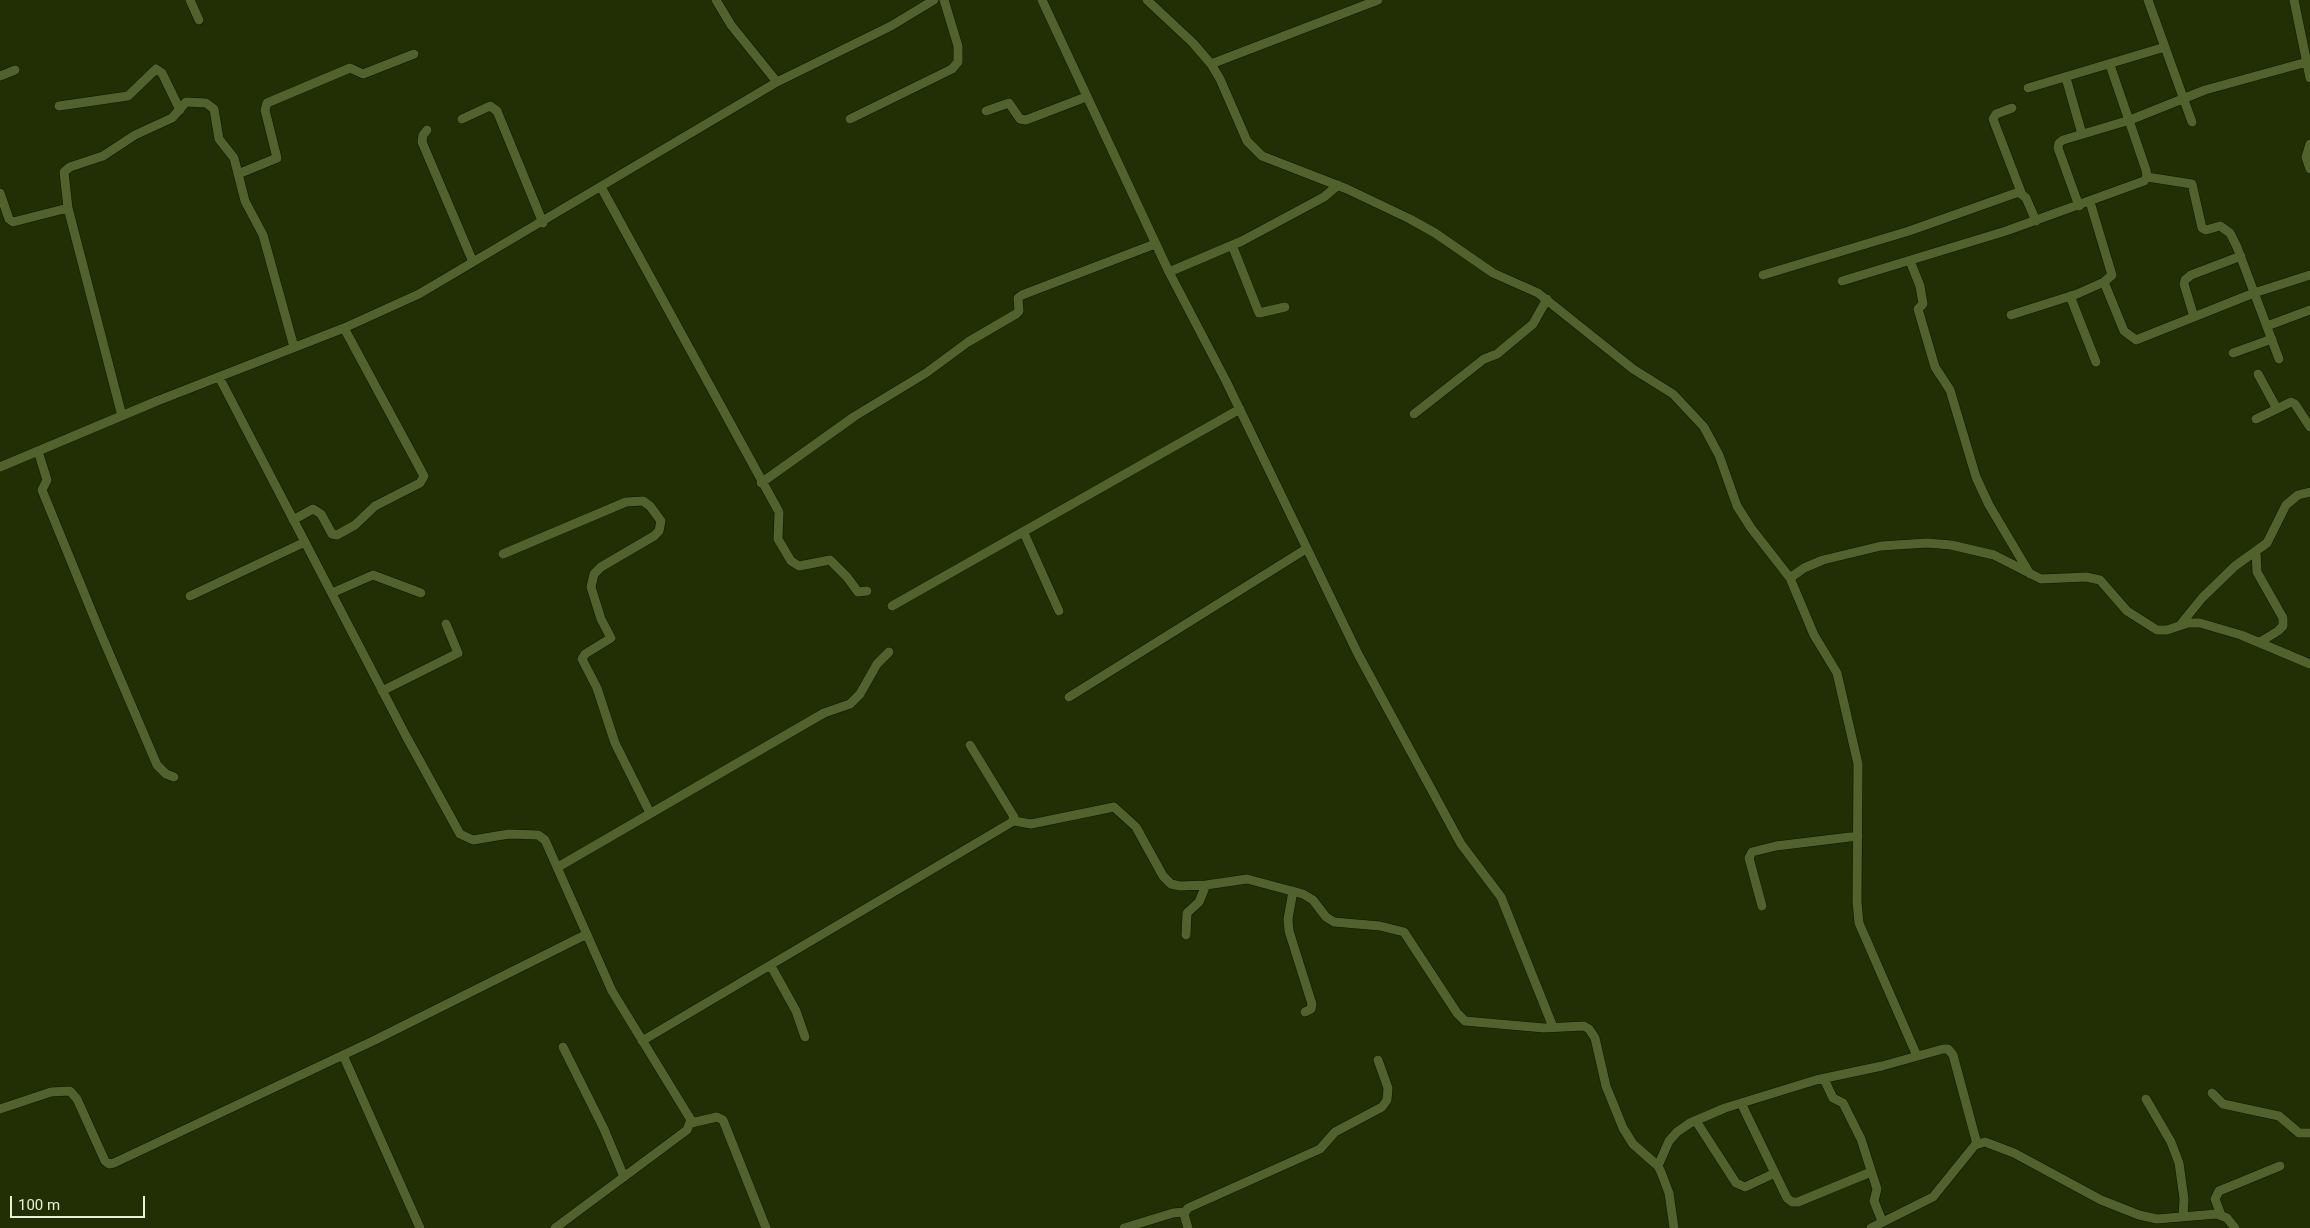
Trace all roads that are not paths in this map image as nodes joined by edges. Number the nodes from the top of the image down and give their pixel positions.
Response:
1 (190, 0) edge
2 (716, 0) edge
3 (934, 0) edge
4 (944, 0) edge
5 (1042, 0) edge
6 (1147, 0) edge
7 (1378, 0) edge
8 (2148, 0) edge
9 (2294, 0) edge
10 (199, 20) dead end
11 (2165, 47) junction
12 (414, 54) dead end
13 (2307, 62) junction
14 (1211, 64) junction
15 (2110, 65) junction
16 (15, 70) dead end
17 (0, 76) edge
18 (2066, 78) junction
19 (2310, 78) edge
20 (777, 82) junction
21 (2028, 88) dead end
22 (1086, 97) junction
23 (2184, 98) junction
24 (59, 106) dead end
25 (2012, 108) dead end
26 (180, 110) junction
27 (986, 112) dead end
28 (462, 119) dead end
29 (850, 119) dead end
30 (2130, 120) junction
31 (2192, 122) dead end
32 (427, 130) dead end
33 (2082, 134) junction
34 (2310, 144) edge
35 (2310, 169) edge
36 (238, 174) junction
37 (2147, 177) junction
38 (1338, 185) junction
39 (601, 187) junction
40 (2021, 192) junction
41 (0, 193) edge
42 (2090, 202) junction
43 (2079, 206) junction
44 (68, 208) junction
45 (2036, 221) junction
46 (542, 222) junction
47 (1155, 244) junction
48 (1232, 245) junction
49 (2241, 256) junction
50 (1910, 261) junction
51 (473, 262) junction
52 (1169, 272) junction
53 (2310, 275) edge
54 (1763, 276) dead end
55 (1842, 281) dead end
56 (2104, 282) junction
57 (2254, 293) junction
58 (2070, 296) junction
59 (1547, 299) junction
60 (1285, 307) dead end
61 (2310, 310) edge
62 (2011, 315) dead end
63 (2194, 317) junction
64 (2267, 326) junction
65 (344, 328) junction
66 (2272, 340) junction
67 (294, 347) junction
68 (2233, 353) dead end
69 (2279, 359) dead end
70 (2096, 362) dead end
71 (2258, 374) dead end
72 (218, 377) junction
73 (1240, 409) junction
74 (2277, 409) junction
75 (1414, 414) dead end
76 (122, 416) junction
77 (2256, 419) dead end
78 (2310, 426) edge
79 (38, 451) junction
80 (0, 467) edge
81 (762, 483) junction
82 (2310, 492) edge
83 (294, 520) junction
84 (1024, 533) junction
85 (306, 542) junction
86 (1306, 549) junction
87 (2256, 551) junction
88 (503, 554) dead end
89 (2030, 574) junction
90 (1790, 578) junction
91 (867, 592) dead end
92 (332, 593) junction
93 (422, 593) dead end
94 (190, 596) dead end
95 (892, 606) dead end
96 (1059, 611) dead end
97 (446, 624) dead end
98 (2181, 624) junction
99 (2260, 642) junction
100 (889, 652) dead end
101 (2310, 664) edge
102 (382, 691) junction
103 (1069, 696) dead end
104 (970, 745) dead end
105 (174, 777) dead end
106 (650, 813) junction
107 (1014, 821) junction
108 (1858, 836) junction
109 (558, 867) junction
110 (1206, 885) junction
111 (1292, 891) junction
112 (1762, 906) dead end
113 (587, 934) junction
114 (1186, 935) dead end
115 (771, 966) junction
116 (1305, 1012) dead end
117 (1553, 1027) junction
118 (805, 1037) dead end
119 (642, 1041) junction
120 (563, 1047) dead end
121 (343, 1055) junction
122 (1917, 1056) junction
123 (1378, 1060) dead end
124 (1824, 1079) junction
125 (2212, 1093) dead end
126 (2146, 1099) dead end
127 (1742, 1103) junction
128 (0, 1109) edge
129 (1696, 1121) junction
130 (691, 1123) junction
131 (2310, 1133) edge
132 (1977, 1144) junction
133 (1658, 1166) junction
134 (2280, 1166) dead end
135 (1871, 1172) junction
136 (1775, 1174) junction
137 (624, 1178) junction
138 (1185, 1212) junction
139 (2221, 1215) junction
140 (2183, 1217) junction
141 (1879, 1225) edge
142 (420, 1228) edge
143 (556, 1228) edge
144 (766, 1228) edge
145 (1124, 1228) edge
146 (1188, 1228) edge
147 (1674, 1228) edge
148 (2235, 1228) edge

1 - 10 street
2 - 20 street
3 - 20 street
4 - 29 street
5 - 22 street
6 - 14 street
7 - 14 street
8 - 11 street
9 - 13 street
11 - 15 street
11 - 23 street
12 - 36 street
13 - 19 street
13 - 23 street
14 - 38 street
15 - 18 street
15 - 30 street
16 - 17 street
18 - 21 street
18 - 33 street
20 - 39 street
22 - 27 street
22 - 47 street
23 - 30 street
23 - 31 street
24 - 26 street
25 - 40 street
26 - 36 street
26 - 44 street
28 - 46 street
30 - 33 street
30 - 37 street
32 - 51 street
33 - 43 street
34 - 35 street
36 - 67 street
37 - 42 street
37 - 49 street
38 - 48 street
38 - 59 street
39 - 46 street
39 - 81 street
40 - 45 street
40 - 54 street
41 - 44 street
42 - 43 street
42 - 56 street
43 - 45 street
44 - 76 street
45 - 50 street
46 - 51 street
47 - 52 street
47 - 81 street
48 - 52 street
48 - 60 street
49 - 57 street
49 - 63 street
50 - 55 street
50 - 89 street
51 - 65 street
52 - 73 street
53 - 57 street
56 - 58 street
56 - 63 street
57 - 63 street
57 - 64 street
58 - 62 street
58 - 70 street
59 - 75 street
59 - 90 street
61 - 64 street
64 - 66 street
65 - 67 street
65 - 83 street
66 - 68 street
66 - 69 street
67 - 72 street
71 - 74 street
72 - 76 street
72 - 83 street
73 - 84 street
73 - 86 street
74 - 77 street
74 - 78 street
76 - 79 street
79 - 80 street
79 - 105 street
81 - 91 street
82 - 87 street
83 - 85 street
84 - 95 street
84 - 96 street
85 - 92 street
85 - 94 street
86 - 103 street
86 - 117 street
87 - 98 street
87 - 99 street
88 - 106 street
89 - 90 street
89 - 98 street
90 - 108 street
92 - 93 street
92 - 102 street
97 - 102 street
98 - 99 street
99 - 101 street
100 - 106 street
102 - 109 street
104 - 107 street
106 - 109 street
107 - 110 street
107 - 115 street
108 - 112 street
108 - 122 street
109 - 113 street
110 - 111 street
110 - 114 street
111 - 116 street
111 - 117 street
113 - 119 street
113 - 121 street
115 - 118 street
115 - 119 street
117 - 133 street
119 - 130 street
120 - 137 street
121 - 128 street
121 - 142 street
122 - 124 street
122 - 132 street
123 - 138 street
124 - 127 street
124 - 135 street
125 - 131 street
126 - 140 street
127 - 129 street
127 - 136 street
129 - 133 street
129 - 136 street
130 - 137 street
130 - 144 street
132 - 140 street
132 - 141 street
133 - 147 street
134 - 139 street
135 - 136 street
135 - 141 street
137 - 143 street
138 - 145 street
138 - 146 street
139 - 140 street
139 - 148 street

